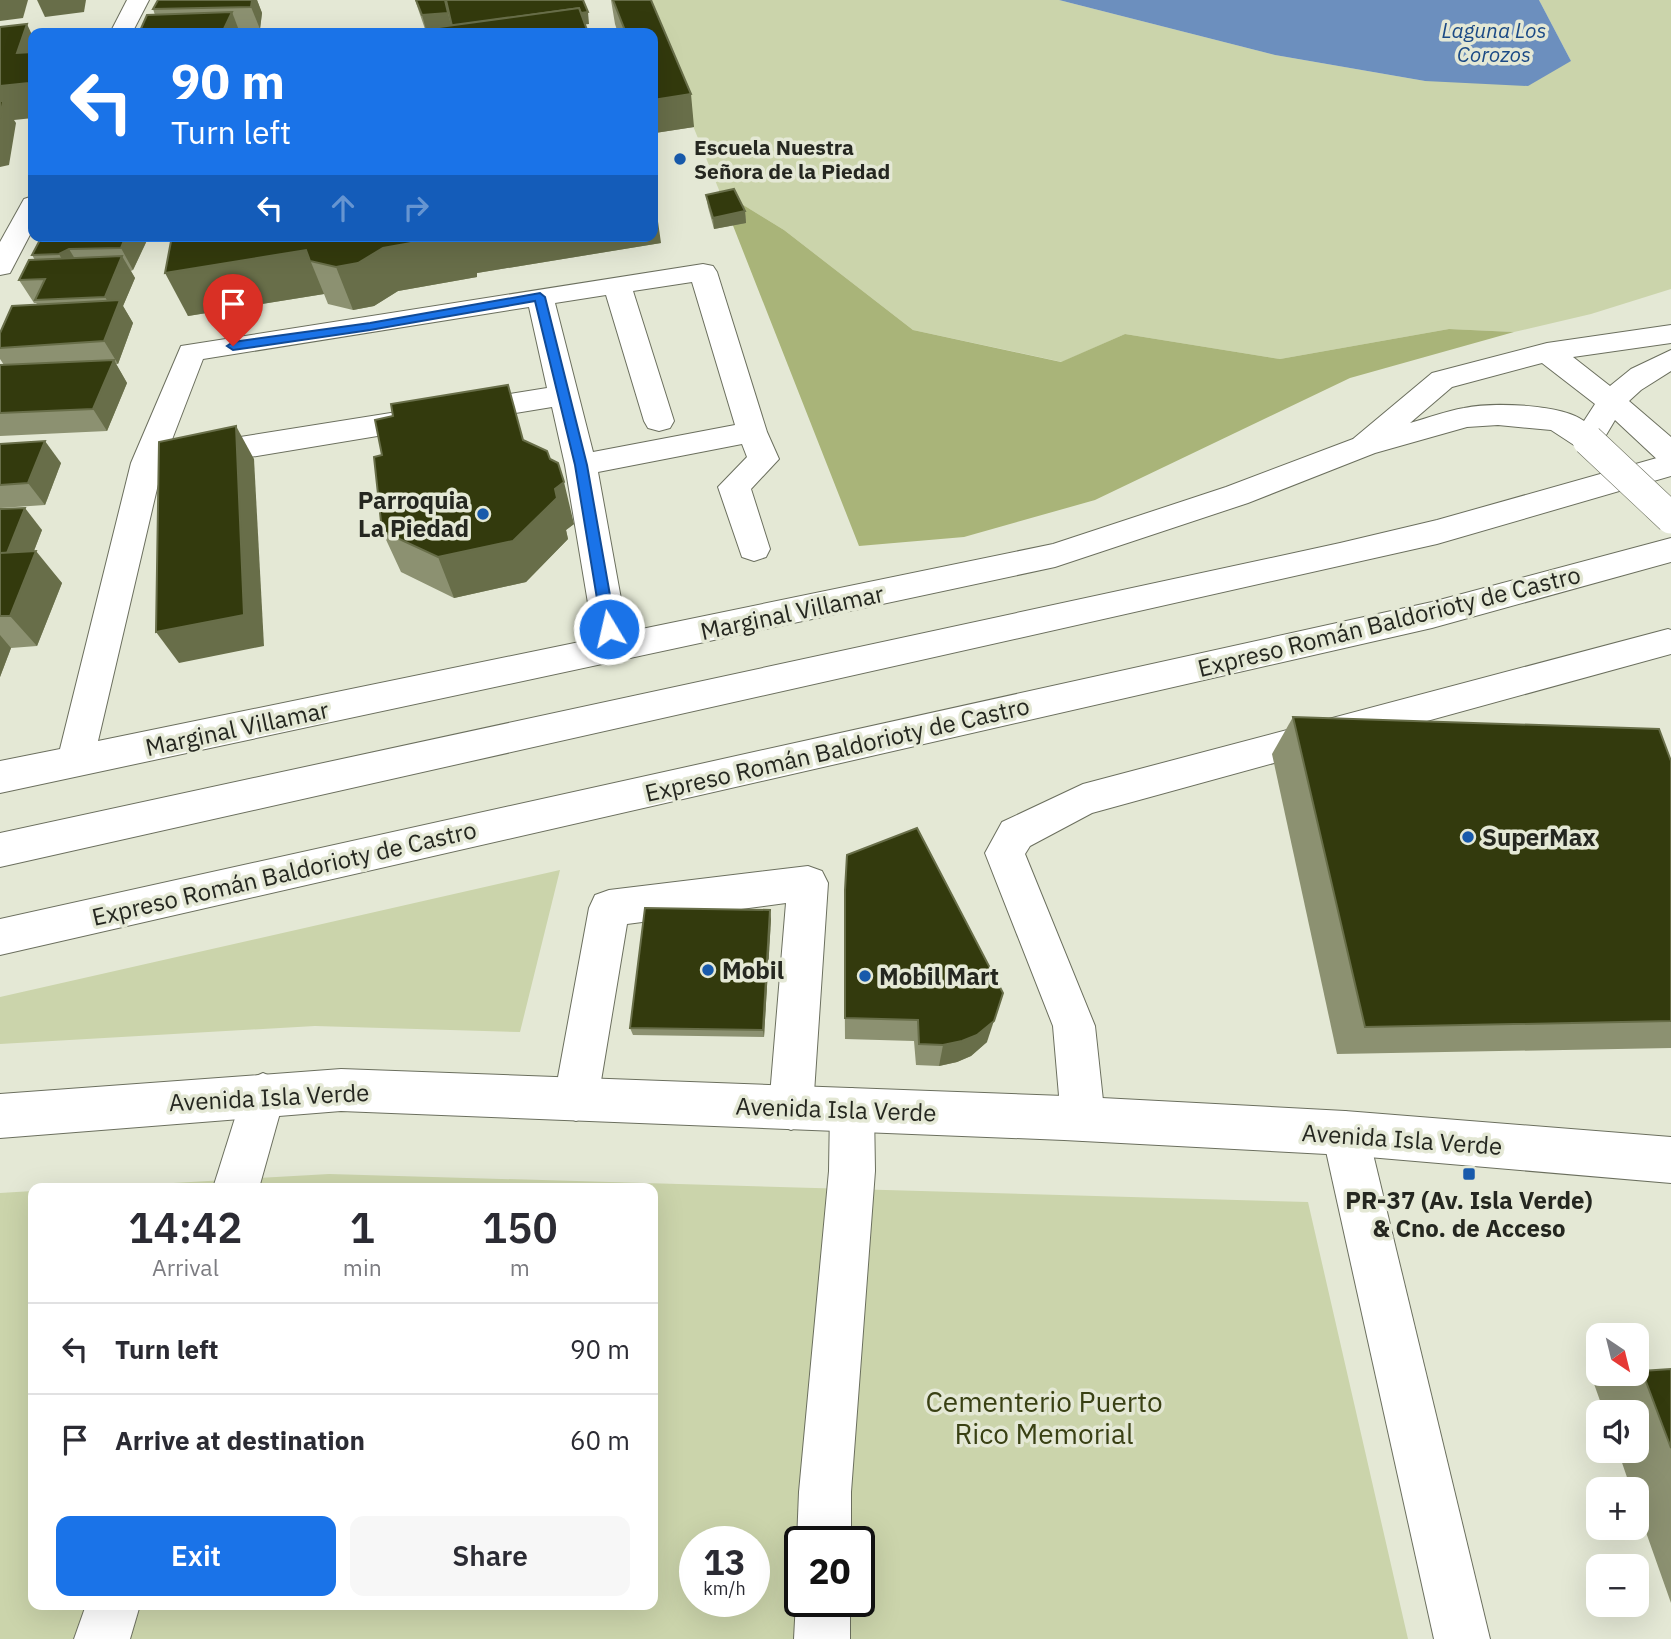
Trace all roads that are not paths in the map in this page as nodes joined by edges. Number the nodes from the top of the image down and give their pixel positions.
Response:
1 (138, 0) edge
2 (124, 28) edge
3 (28, 211) edge
4 (28, 214) edge
5 (0, 219) edge
6 (0, 267) edge
7 (617, 285) junction
8 (540, 297) junction
9 (1671, 334) edge
10 (1547, 352) junction
11 (1671, 359) edge
12 (564, 395) junction
13 (1622, 411) junction
14 (659, 421) dead end
15 (752, 432) junction
16 (1588, 440) junction
17 (1364, 446) junction
18 (1671, 455) edge
19 (146, 463) junction
20 (581, 465) junction
21 (1671, 465) edge
22 (1671, 518) edge
23 (754, 549) dead end
24 (1671, 550) edge
25 (1668, 642) dead end
26 (612, 650) junction
27 (76, 761) junction
28 (0, 777) edge
29 (0, 850) edge
30 (0, 937) edge
31 (263, 1095) junction
32 (576, 1099) junction
33 (791, 1108) junction
34 (852, 1110) junction
35 (0, 1116) edge
36 (1083, 1119) junction
37 (1345, 1133) junction
38 (1671, 1160) edge
39 (237, 1183) edge
40 (824, 1526) edge
41 (111, 1610) edge
42 (823, 1617) edge
43 (102, 1639) edge
44 (822, 1639) edge
45 (1462, 1639) edge

1 - 2 main road
3 - 5 main road
4 - 6 main road
7 - 8 main road
7 - 14 main road
7 - 15 main road
8 - 12 main road
8 - 19 main road
9 - 10 main road, Marginal Villamar
10 - 13 main road
10 - 17 main road, Marginal Villamar
11 - 13 main road
12 - 19 main road
12 - 20 main road
13 - 16 main road
13 - 18 main road
15 - 20 main road
15 - 23 main road
16 - 17 main road
16 - 22 main road, bridge
17 - 26 main road, Marginal Villamar
19 - 27 main road
20 - 26 main road
21 - 29 main road
24 - 30 main road, Expreso Román Baldorioty de Castro
25 - 36 main road
26 - 27 main road, Marginal Villamar
27 - 28 main road, Marginal Villamar
31 - 32 main road, Avenida Isla Verde
31 - 35 main road, Avenida Isla Verde
31 - 39 main road
32 - 33 main road, Avenida Isla Verde
32 - 33 main road
33 - 34 main road, Avenida Isla Verde
34 - 36 main road, Avenida Isla Verde
34 - 40 main road
36 - 37 main road, Avenida Isla Verde
37 - 38 main road, Avenida Isla Verde
37 - 45 main road
41 - 43 main road
42 - 44 main road

